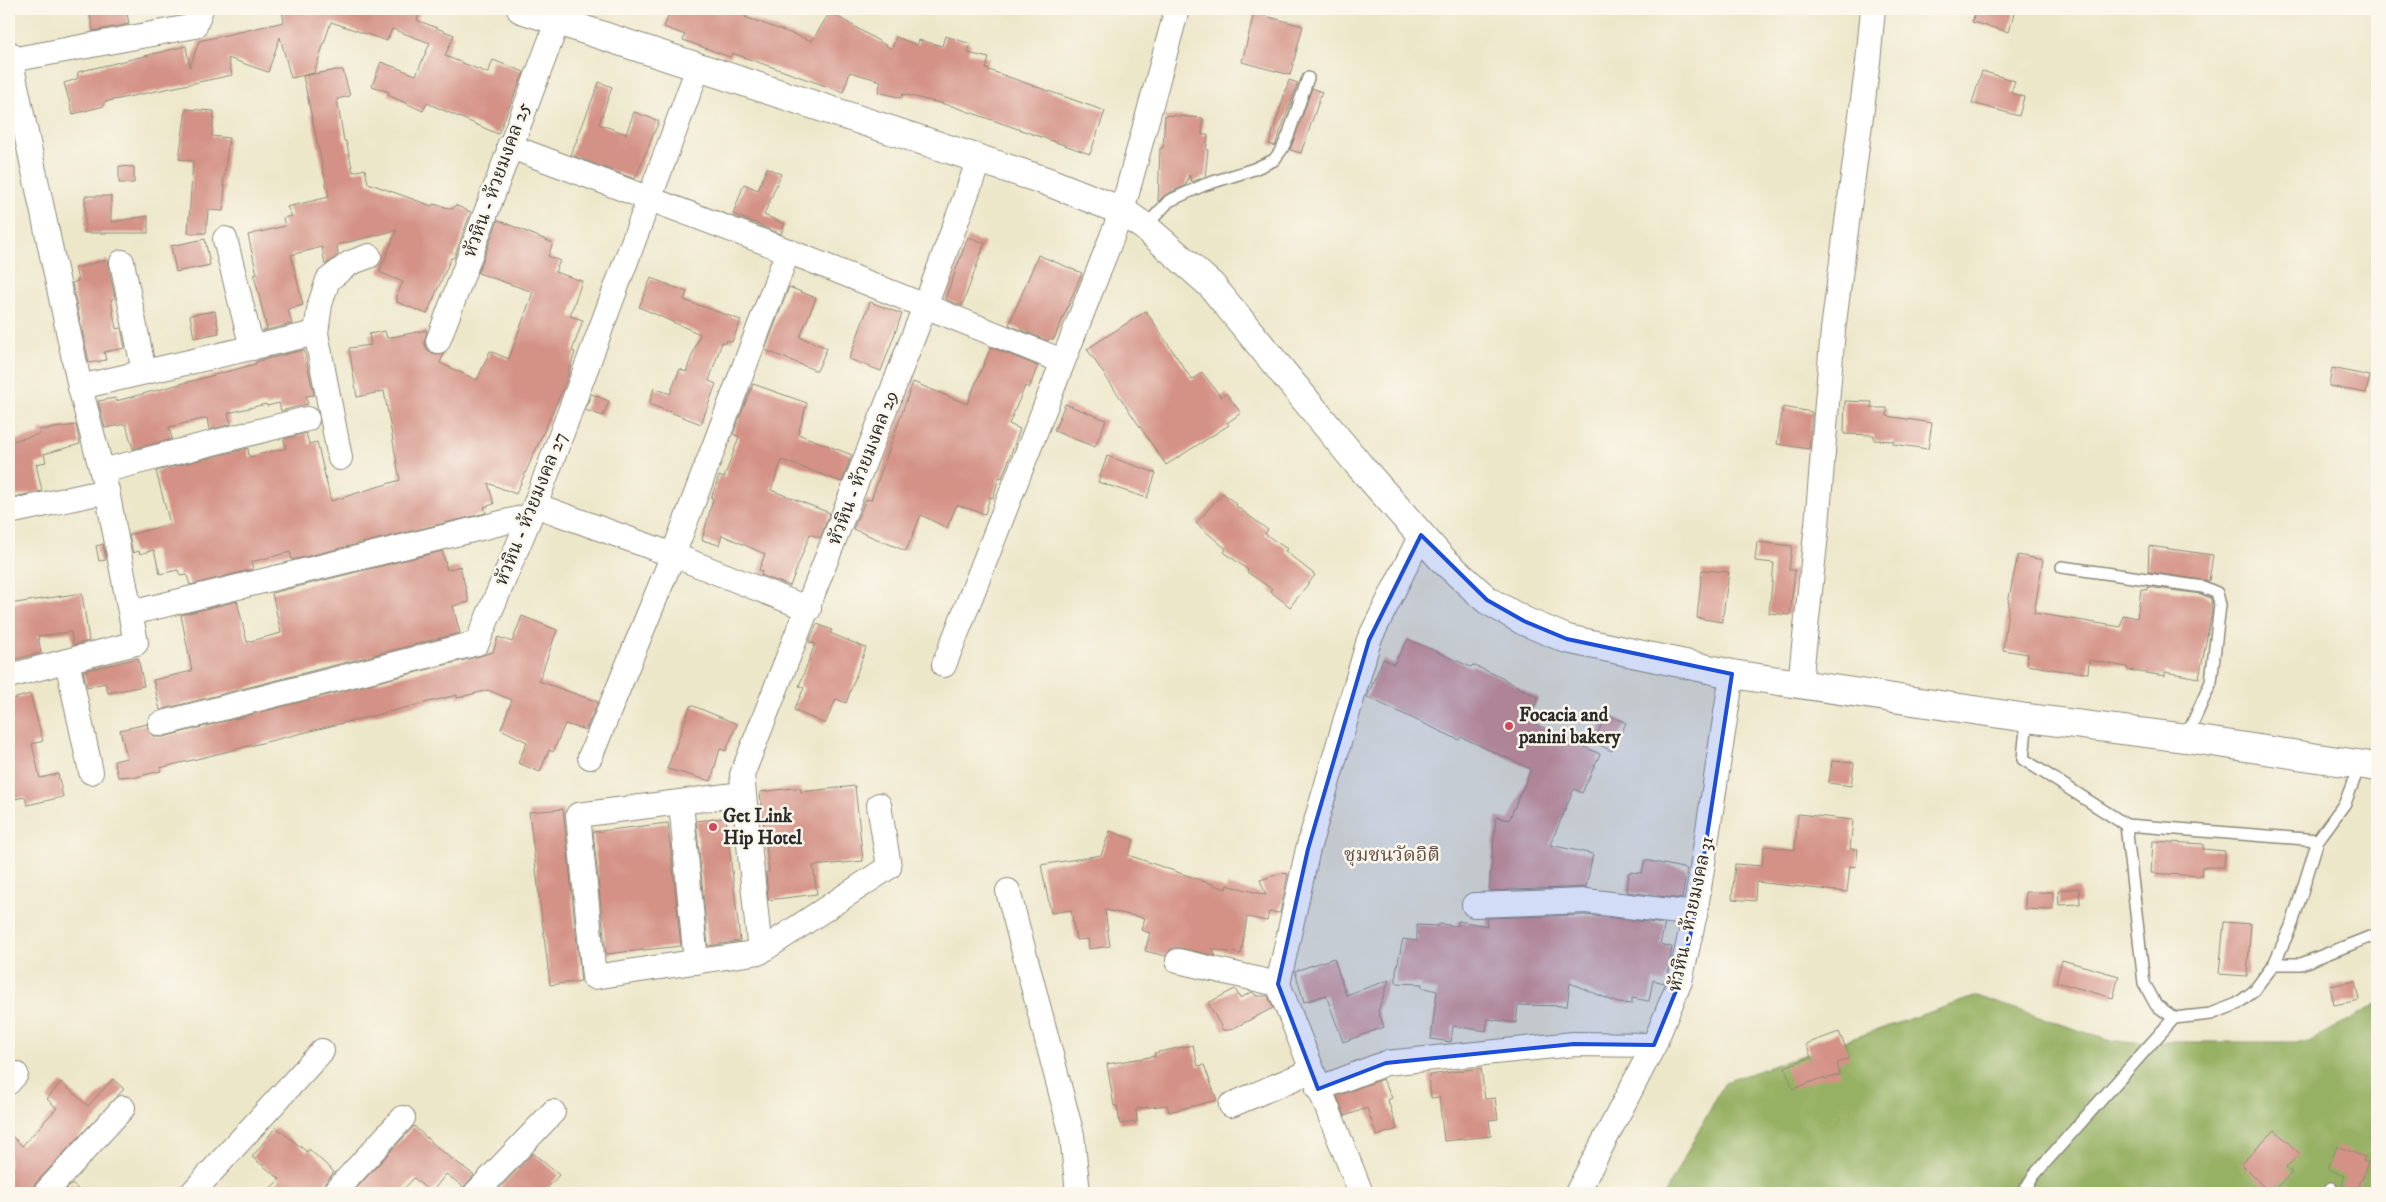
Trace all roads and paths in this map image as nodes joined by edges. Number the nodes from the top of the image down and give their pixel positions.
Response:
1 (201, 9) edge
2 (521, 9) edge
3 (1177, 9) edge
4 (1873, 9) edge
5 (560, 15) edge
6 (10, 57) edge
7 (698, 68) junction
8 (1308, 78) dead end
9 (509, 146) junction
10 (979, 160) junction
11 (650, 200) junction
12 (1122, 211) junction
13 (1145, 227) junction
14 (225, 239) dead end
15 (788, 250) junction
16 (369, 256) dead end
17 (122, 262) dead end
18 (926, 304) junction
19 (316, 333) junction
20 (438, 341) dead end
21 (252, 348) junction
22 (1062, 361) junction
23 (144, 372) junction
24 (80, 387) junction
25 (308, 418) dead end
26 (340, 458) dead end
27 (104, 481) junction
28 (532, 510) junction
29 (9, 512) edge
30 (1420, 535) junction
31 (673, 555) junction
32 (2062, 567) dead end
33 (809, 609) junction
34 (131, 613) junction
35 (67, 661) junction
36 (944, 665) dead end
37 (1732, 674) junction
38 (9, 676) edge
39 (1800, 684) junction
40 (2027, 718) junction
41 (160, 724) dead end
42 (2186, 738) junction
43 (590, 757) dead end
44 (2369, 765) edge
45 (91, 772) dead end
46 (742, 784) junction
47 (681, 803) junction
48 (879, 805) dead end
49 (2126, 825) junction
50 (2318, 840) junction
51 (1008, 891) dead end
52 (1474, 905) dead end
53 (1695, 914) junction
54 (2377, 934) edge
55 (760, 952) junction
56 (1178, 961) dead end
57 (696, 962) junction
58 (2274, 964) junction
59 (1278, 984) junction
60 (2174, 1018) junction
61 (1654, 1045) junction
62 (322, 1051) dead end
63 (1315, 1080) junction
64 (1231, 1105) dead end
65 (123, 1108) dead end
66 (553, 1112) dead end
67 (403, 1118) dead end
68 (45, 1193) edge
69 (192, 1193) edge
70 (334, 1193) edge
71 (476, 1193) edge
72 (1078, 1193) edge
73 (1361, 1193) edge
74 (1577, 1193) edge
75 (2023, 1193) edge

1 - 6 street
2 - 5 main road
3 - 12 street
4 - 39 street
5 - 7 main road
5 - 9 street, หัวหิน - ห้วยมงคล 25
6 - 24 street
7 - 10 main road
7 - 11 street, หัวหิน - ห้วยมงคล 27
8 - 13 lane
9 - 11 street
9 - 20 street, หัวหิน - ห้วยมงคล 25
10 - 12 main road
10 - 18 street, หัวหิน - ห้วยมงคล 29
11 - 15 street
11 - 28 street, หัวหิน - ห้วยมงคล 27
12 - 13 main road
12 - 22 street
13 - 30 main road
14 - 21 street
15 - 18 street
15 - 31 street
16 - 19 street
17 - 23 street
18 - 22 street
18 - 33 street, หัวหิน - ห้วยมงคล 29
19 - 21 street
19 - 26 street
21 - 23 street
22 - 36 street
23 - 24 street
24 - 27 street
25 - 27 street
27 - 29 street
27 - 34 street
28 - 31 street
28 - 34 street
28 - 41 street, หัวหิน - ห้วยมงคล 27
30 - 37 main road
30 - 59 street
31 - 33 street
31 - 43 street
32 - 42 lane
33 - 46 street, หัวหิน - ห้วยมงคล 29
34 - 35 street
35 - 38 street
35 - 45 street
37 - 39 main road
37 - 53 street, หัวหิน - ห้วยมงคล 31
39 - 40 main road
40 - 42 main road
40 - 49 lane
42 - 44 main road
44 - 50 lane
46 - 47 street
46 - 55 street
47 - 57 street
47 - 57 street
48 - 55 street
49 - 50 lane
49 - 60 lane
50 - 58 lane
51 - 72 street
52 - 53 street
53 - 61 street, หัวหิน - ห้วยมงคล 31
54 - 58 lane
55 - 57 street
56 - 59 street
58 - 60 lane
59 - 63 street
60 - 75 lane
61 - 63 street
61 - 74 street, หัวหิน - ห้วยมงคล 31
62 - 69 street
63 - 64 street
63 - 73 street
65 - 68 street
66 - 71 street
67 - 70 street

